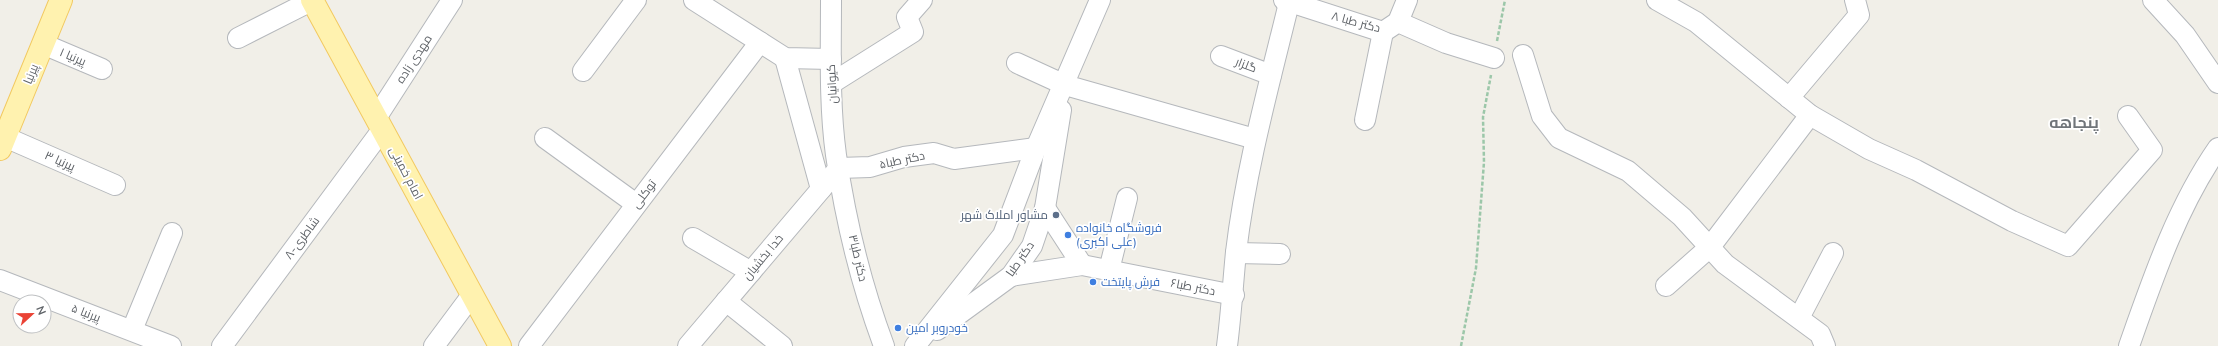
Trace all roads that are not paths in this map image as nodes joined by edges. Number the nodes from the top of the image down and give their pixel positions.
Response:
1 (62, 0) edge
2 (313, 0) edge
3 (452, 0) edge
4 (636, 0) edge
5 (694, 0) edge
6 (831, 0) edge
7 (922, 0) edge
8 (1100, 0) edge
9 (1407, 0) edge
10 (1657, 0) edge
11 (1855, 0) edge
12 (2153, 0) edge
13 (1287, 1) edge
14 (1391, 27) junction
15 (238, 38) dead end
16 (760, 42) junction
17 (43, 44) junction
18 (1523, 55) dead end
19 (1221, 56) dead end
20 (785, 58) junction
21 (1494, 58) road end
22 (831, 59) junction
23 (1017, 63) dead end
24 (102, 69) dead end
25 (583, 71) dead end
26 (1271, 75) junction
27 (832, 83) junction
28 (2218, 83) edge
29 (1065, 85) junction
30 (1789, 98) junction
31 (1810, 115) junction
32 (2128, 116) dead end
33 (1365, 120) dead end
34 (379, 124) junction
35 (545, 138) dead end
36 (1255, 140) junction
37 (2, 143) edge
38 (1036, 148) junction
39 (2218, 148) edge
40 (839, 168) junction
41 (115, 185) dead end
42 (821, 189) junction
43 (1127, 198) dead end
44 (636, 204) junction
45 (1045, 208) junction
46 (172, 233) dead end
47 (1003, 235) junction
48 (693, 238) dead end
49 (1032, 246) junction
50 (1710, 247) junction
51 (1236, 253) junction
52 (1833, 253) dead end
53 (1280, 254) dead end
54 (1082, 265) junction
55 (1109, 270) junction
56 (751, 272) junction
57 (1011, 276) junction
58 (0, 280) edge
59 (1666, 286) dead end
60 (472, 295) junction
61 (1234, 295) junction
62 (726, 301) junction
63 (1799, 318) junction
64 (132, 330) junction
65 (916, 345) edge
66 (171, 346) edge
67 (222, 346) edge
68 (434, 346) edge
69 (500, 346) edge
70 (528, 346) edge
71 (688, 346) edge
72 (782, 346) edge
73 (884, 346) edge
74 (1227, 346) edge
75 (1825, 346) edge
76 (2129, 346) edge

1 - 17 main road, پیرنیا
2 - 15 street
2 - 34 main road, امام خمینی
3 - 34 street, مهدی زاده
4 - 25 street
5 - 16 street
6 - 22 street, کیوانیان
7 - 27 street
8 - 29 street, دکتر طبا
9 - 14 street
10 - 30 street
11 - 30 street
12 - 28 street
13 - 14 street, دکتر طبا ۸
13 - 26 street
14 - 21 street, دکتر طبا ۸
14 - 33 street
16 - 20 street
16 - 44 street, توکلی
17 - 24 street, پیرنیا ۱
17 - 37 main road, پیرنیا
18 - 50 street
19 - 26 street, گلزار
20 - 22 street
20 - 42 street
22 - 27 street, کیوانیان
23 - 29 street
26 - 36 street
27 - 40 street, کیوانیان
29 - 36 street
29 - 38 street, دکتر طبا
29 - 45 street, دکتر طبا
30 - 31 street
31 - 32 street
31 - 50 street
34 - 60 main road, امام خمینی
34 - 67 street, ۸-شاطری
35 - 44 street
36 - 51 street
37 - 41 street, پیرنیا ۳
38 - 40 street, دکتر طبا۵
38 - 47 street, دکتر طبا
39 - 76 street
40 - 42 street, خدا بخشیان
40 - 73 street, دکتر طبا۳
42 - 56 street, خدا بخشیان
43 - 55 street
44 - 70 street, توکلی
45 - 49 street, دکتر طبا
45 - 54 street
46 - 64 street
47 - 49 street
47 - 65 street, دکتر طبا
48 - 56 street
49 - 57 street, دکتر طبا
50 - 59 street
50 - 63 street
51 - 53 street
51 - 61 street
52 - 63 street
54 - 55 street, دکتر طبا۶
54 - 57 street, دکتر طبا۶
55 - 61 street, دکتر طبا۶
56 - 62 street, خدا بخشیان
57 - 65 street, دکتر طبا
58 - 64 street, پیرنیا ۵
60 - 68 street
60 - 69 main road, امام خمینی
61 - 74 street
62 - 71 street, خدا بخشیان
62 - 72 street
63 - 75 street
64 - 66 street, پیرنیا ۵

